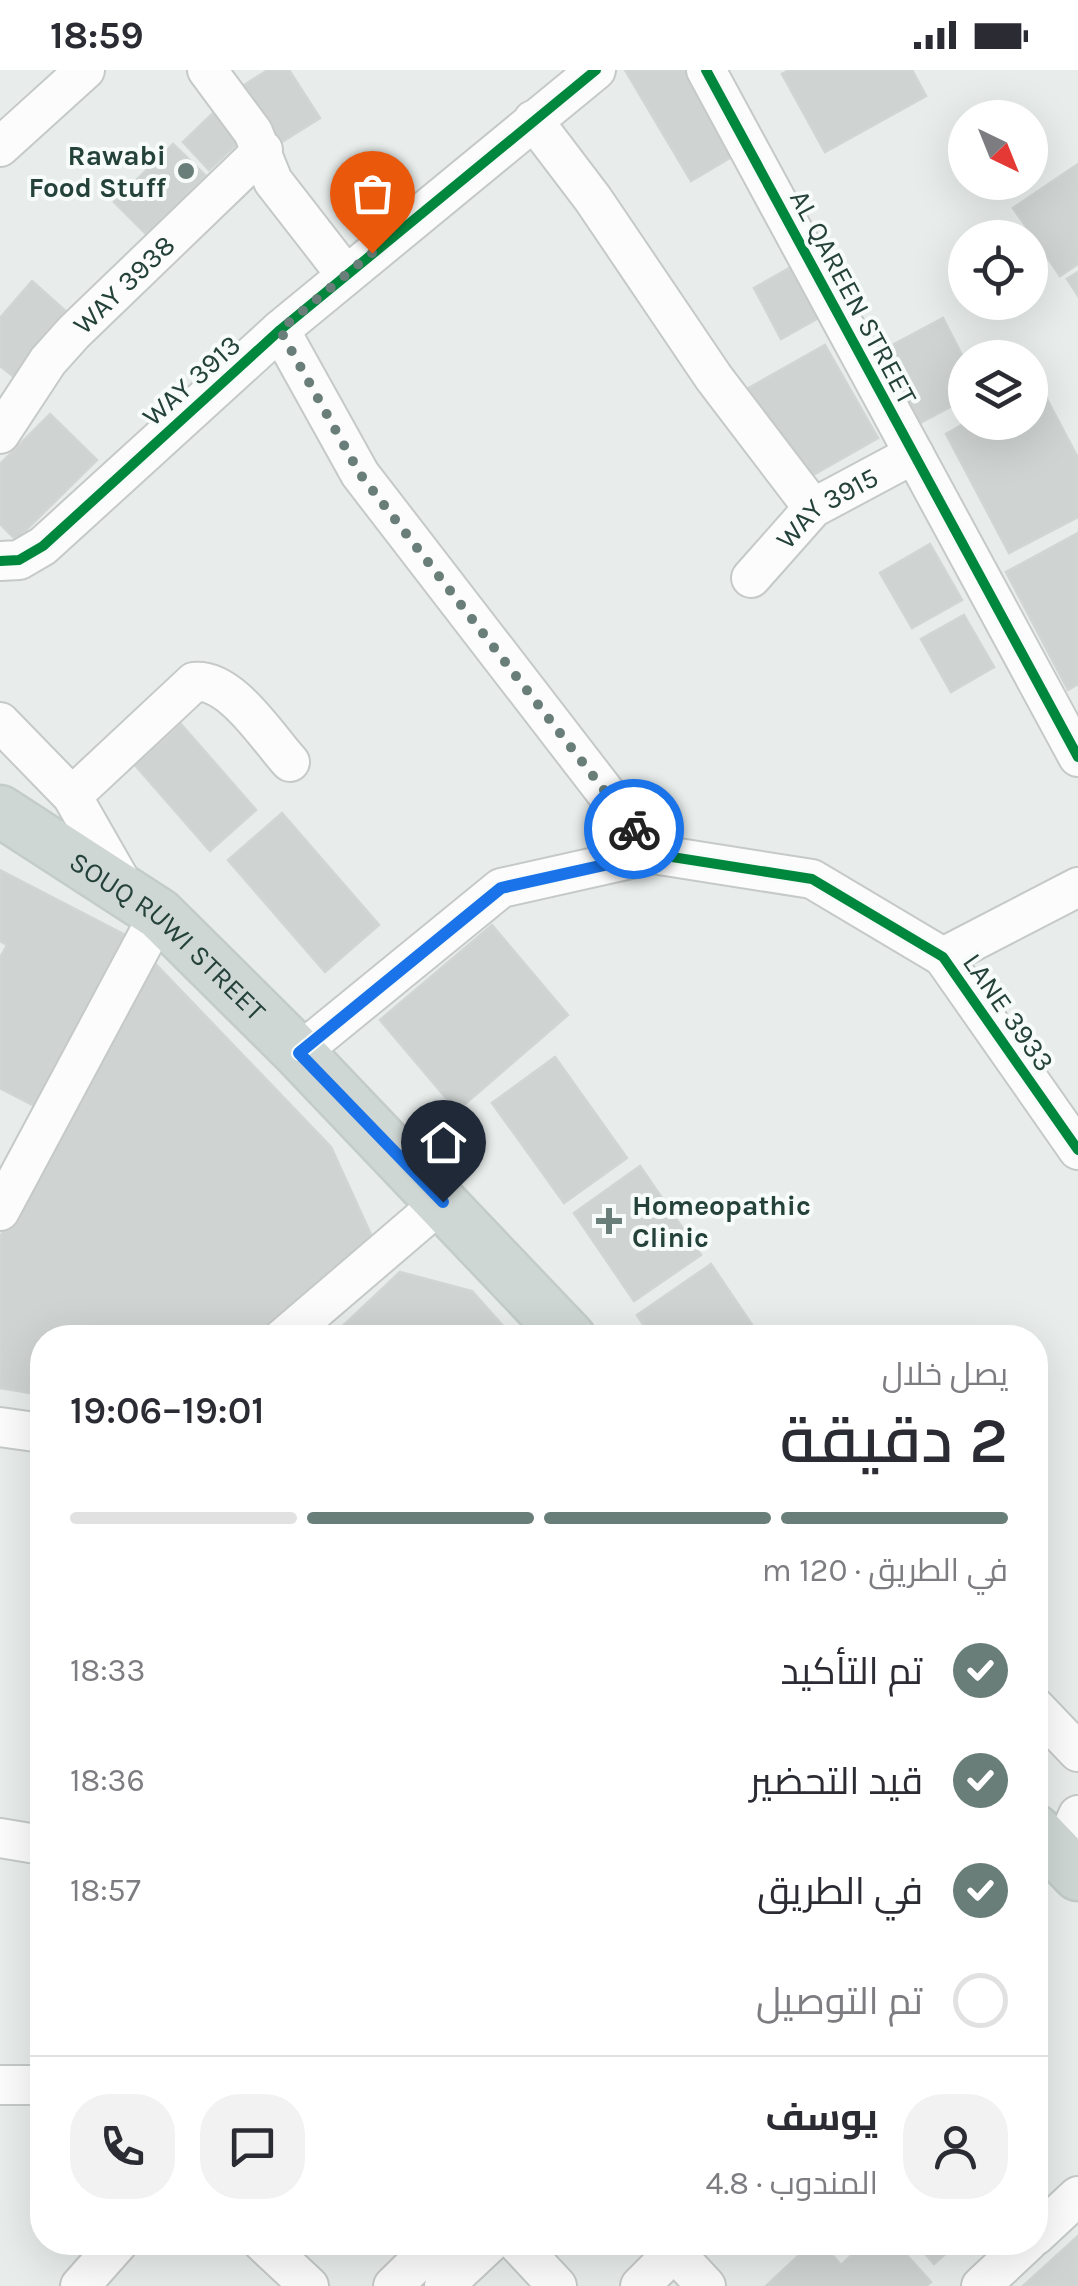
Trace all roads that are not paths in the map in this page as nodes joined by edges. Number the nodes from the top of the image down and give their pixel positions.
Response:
1 (85, 70) edge
2 (207, 70) edge
3 (596, 70) edge
4 (706, 70) edge
5 (532, 120) junction
6 (0, 147) edge
7 (262, 150) junction
8 (346, 275) junction
9 (280, 330) junction
10 (0, 434) edge
11 (914, 454) junction
12 (814, 508) junction
13 (0, 561) edge
14 (751, 578) dead end
15 (0, 722) edge
16 (1078, 757) edge
17 (290, 762) dead end
18 (72, 796) junction
19 (0, 811) edge
20 (654, 854) junction
21 (1078, 887) edge
22 (141, 900) junction
23 (943, 958) junction
24 (299, 1053) junction
25 (1078, 1150) edge
26 (443, 1202) junction
27 (0, 1210) edge
28 (298, 1325) edge
29 (558, 1325) edge
30 (0, 1427) edge
31 (30, 1431) edge
32 (1048, 1721) edge
33 (1078, 1752) edge
34 (0, 1838) edge
35 (30, 1843) edge
36 (0, 2085) edge
37 (30, 2085) edge
38 (1078, 2196) edge
39 (1048, 2224) edge
40 (107, 2255) edge
41 (276, 2255) edge
42 (425, 2255) edge
43 (477, 2255) edge
44 (528, 2255) edge
45 (664, 2255) edge
46 (676, 2255) edge
47 (1014, 2255) edge
48 (80, 2286) edge
49 (308, 2286) edge
50 (393, 2286) edge
51 (444, 2286) edge
52 (556, 2286) edge
53 (640, 2286) edge
54 (706, 2286) edge
55 (982, 2286) edge

1 - 6 street
2 - 7 street
3 - 5 street, WAY 3913
4 - 11 street, AL QAREEN STREET
5 - 8 street, WAY 3913
5 - 12 street
7 - 8 street
7 - 10 street, WAY 3938
8 - 9 street, WAY 3913
9 - 13 street, WAY 3913
9 - 20 street
11 - 12 street, WAY 3915
11 - 16 street, AL QAREEN STREET
12 - 14 street, WAY 3915
15 - 18 street
17 - 18 street
18 - 22 street
19 - 22 main road, SOUQ RUWI STREET
20 - 23 street, LANE 3933
20 - 24 street, LANE 3933
21 - 23 street
22 - 24 main road, SOUQ RUWI STREET
22 - 27 street
23 - 25 street, LANE 3933
24 - 26 main road, SOUQ RUWI STREET
26 - 28 street
26 - 29 main road, SOUQ RUWI STREET
30 - 31 street
32 - 33 street
34 - 35 street
36 - 37 street
38 - 39 street
40 - 48 street
41 - 49 street
42 - 50 street
43 - 51 street
44 - 52 street
45 - 53 street
46 - 54 street
47 - 55 street

